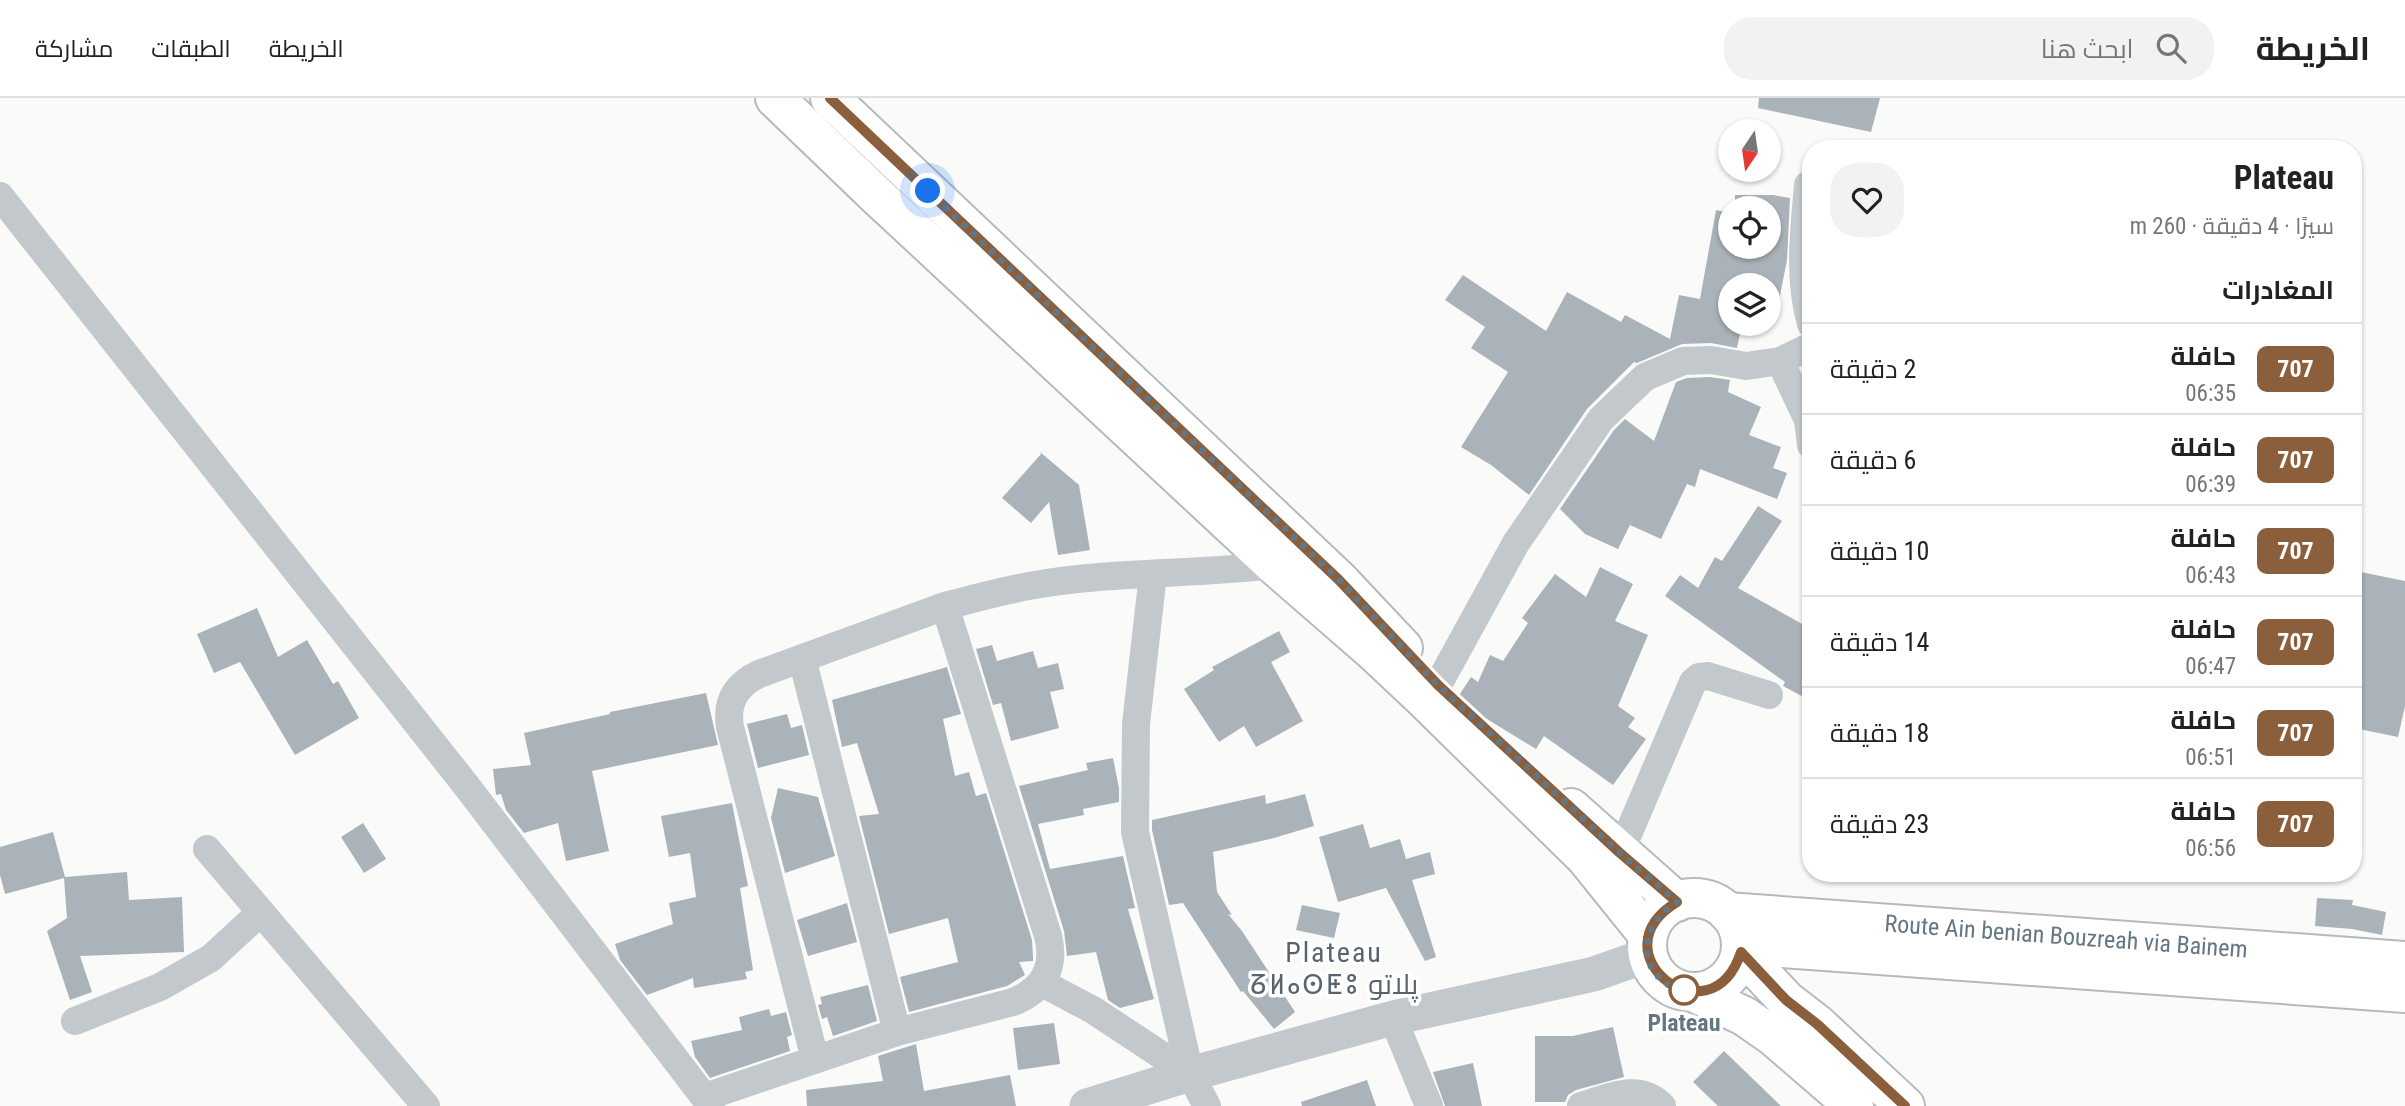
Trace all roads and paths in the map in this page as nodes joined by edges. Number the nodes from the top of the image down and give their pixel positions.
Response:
1 (775, 98) edge
2 (830, 98) edge
3 (0, 196) edge
4 (1802, 250) edge
5 (1802, 271) edge
6 (1802, 350) edge
7 (1780, 361) junction
8 (1802, 407) edge
9 (1274, 565) junction
10 (1153, 574) junction
11 (945, 606) junction
12 (802, 658) junction
13 (1438, 685) junction
14 (1769, 695) dead end
15 (207, 849) dead end
16 (1620, 853) junction
17 (1677, 902) junction
18 (261, 912) junction
19 (1737, 936) junction
20 (1648, 945) junction
21 (2405, 961) edge
22 (1042, 982) junction
23 (1693, 992) junction
24 (2405, 993) edge
25 (1393, 1017) junction
26 (75, 1021) dead end
27 (897, 1032) junction
28 (815, 1059) junction
29 (1190, 1074) junction
30 (708, 1102) edge
31 (426, 1106) edge
32 (1087, 1106) edge
33 (1207, 1106) edge
34 (1429, 1106) edge
35 (1581, 1106) edge
36 (1662, 1106) edge
37 (1854, 1106) edge
38 (1905, 1106) edge

1 - 9 main road
2 - 13 main road
3 - 30 street
4 - 5 street
6 - 7 street
7 - 8 street
7 - 13 street
9 - 10 street
9 - 20 main road
10 - 11 street
10 - 29 street
11 - 12 street
11 - 22 street
12 - 27 street
12 - 28 street
13 - 16 main road
14 - 16 street
15 - 18 street
16 - 17 main road
17 - 19 main road
17 - 20 main road
18 - 26 street
18 - 31 street
19 - 21 main road, Route Ain benian Bouzreah via Bainem
19 - 23 main road
19 - 24 main road, Route Ain benian Bouzreah via Bainem
19 - 38 main road
20 - 23 main road
20 - 25 street
22 - 27 street
22 - 29 street
23 - 37 main road
25 - 29 street
25 - 34 street
27 - 28 street
28 - 30 street
29 - 32 street
29 - 33 street
35 - 36 street

